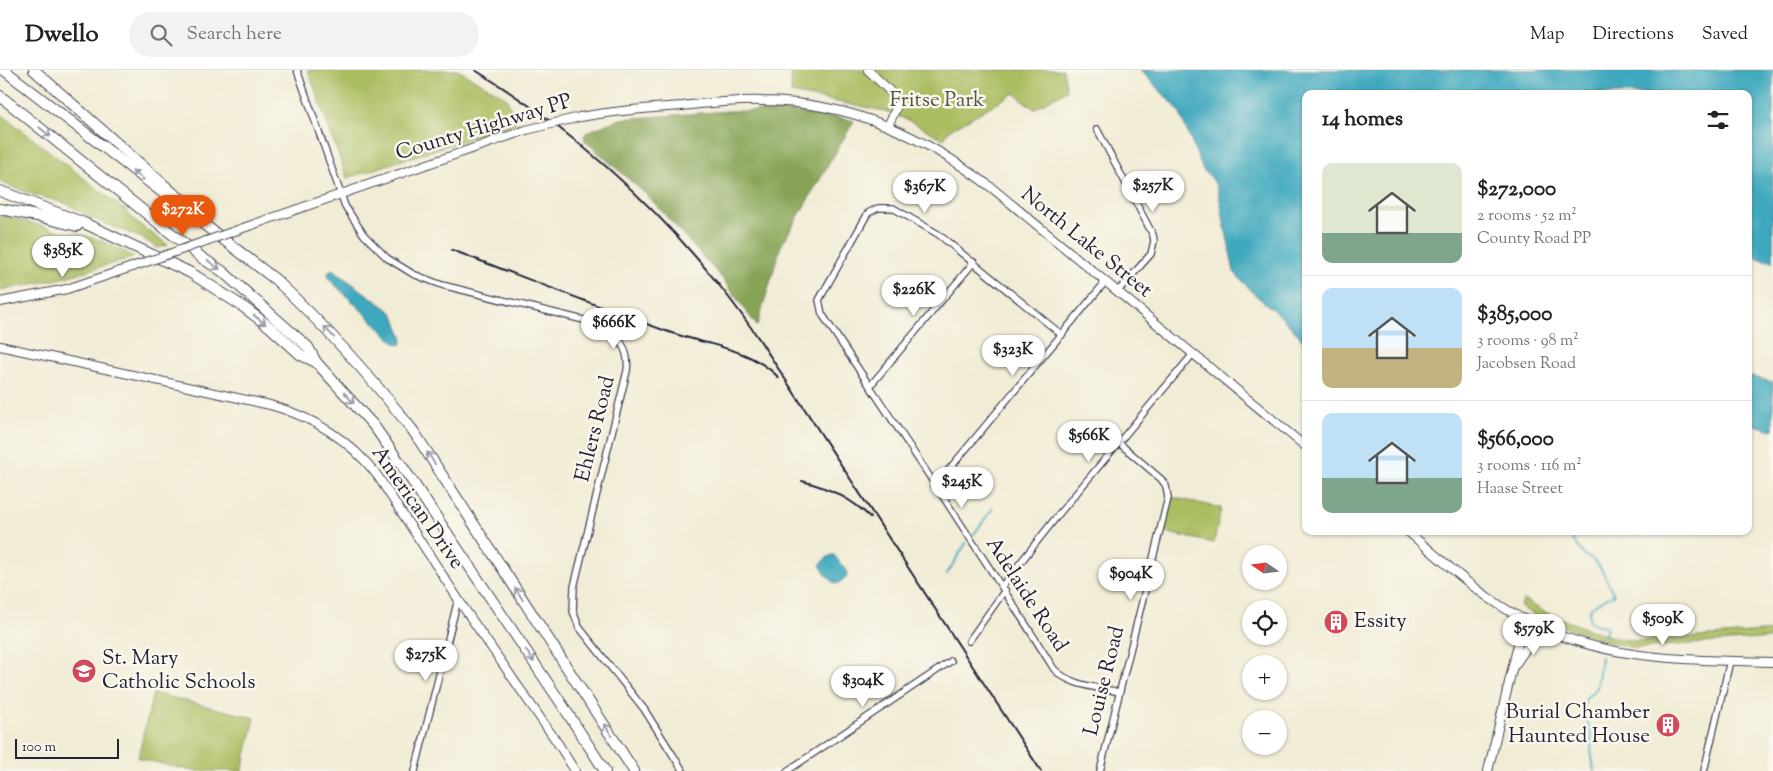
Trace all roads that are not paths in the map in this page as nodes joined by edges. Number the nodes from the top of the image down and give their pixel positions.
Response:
1 (4, 70) edge
2 (34, 70) edge
3 (297, 70) edge
4 (868, 70) edge
5 (0, 96) edge
6 (888, 126) junction
7 (1097, 129) dead end
8 (0, 191) edge
9 (341, 193) junction
10 (0, 209) edge
11 (204, 226) junction
12 (95, 229) junction
13 (974, 262) junction
14 (1106, 282) junction
15 (1118, 291) junction
16 (0, 302) edge
17 (1062, 335) junction
18 (0, 346) edge
19 (1193, 354) junction
20 (316, 362) junction
21 (870, 386) junction
22 (1119, 444) junction
23 (1302, 444) edge
24 (934, 485) junction
25 (1412, 535) edge
26 (1004, 588) junction
27 (458, 599) junction
28 (1524, 619) junction
29 (1551, 632) junction
30 (969, 641) dead end
31 (951, 661) dead end
32 (1730, 661) junction
33 (1773, 662) edge
34 (1512, 671) junction
35 (1119, 692) junction
36 (415, 771) edge
37 (575, 771) edge
38 (605, 771) edge
39 (634, 771) edge
40 (683, 771) edge
41 (787, 771) edge
42 (1100, 771) edge
43 (1488, 771) edge
44 (1704, 771) edge

11 -> 1 highway
2 - 11 highway
3 - 9 street, Ehlers Road
4 - 6 main road
5 -> 20 highway
6 - 9 main road, County Highway PP, bridge
6 - 14 main road, North Lake Street
7 - 15 street
8 - 12 highway
9 - 16 main road, County Highway PP, bridge
9 - 40 street, Ehlers Road
10 - 12 highway
39 -> 11 highway
12 -> 20 highway
13 - 17 street
13 - 21 street
13 - 21 street, Adelaide Road
14 - 15 main road, North Lake Street
14 - 17 street
15 - 19 main road, North Lake Street
17 - 24 street
18 - 27 main road, American Drive
19 - 22 street
19 - 23 main road, North Lake Street
20 -> 38 highway
21 - 24 street, Adelaide Road
22 - 26 street
22 - 35 street, Louise Road
24 - 26 street, Adelaide Road
25 - 28 main road
26 - 30 street
26 - 35 street, Adelaide Road
27 - 36 street
27 - 37 main road, American Drive
28 - 29 main road
28 - 34 main road
29 - 32 main road
29 - 34 main road
31 - 41 street
32 - 33 main road
32 - 44 street
34 - 43 main road
35 - 42 street, Louise Road

